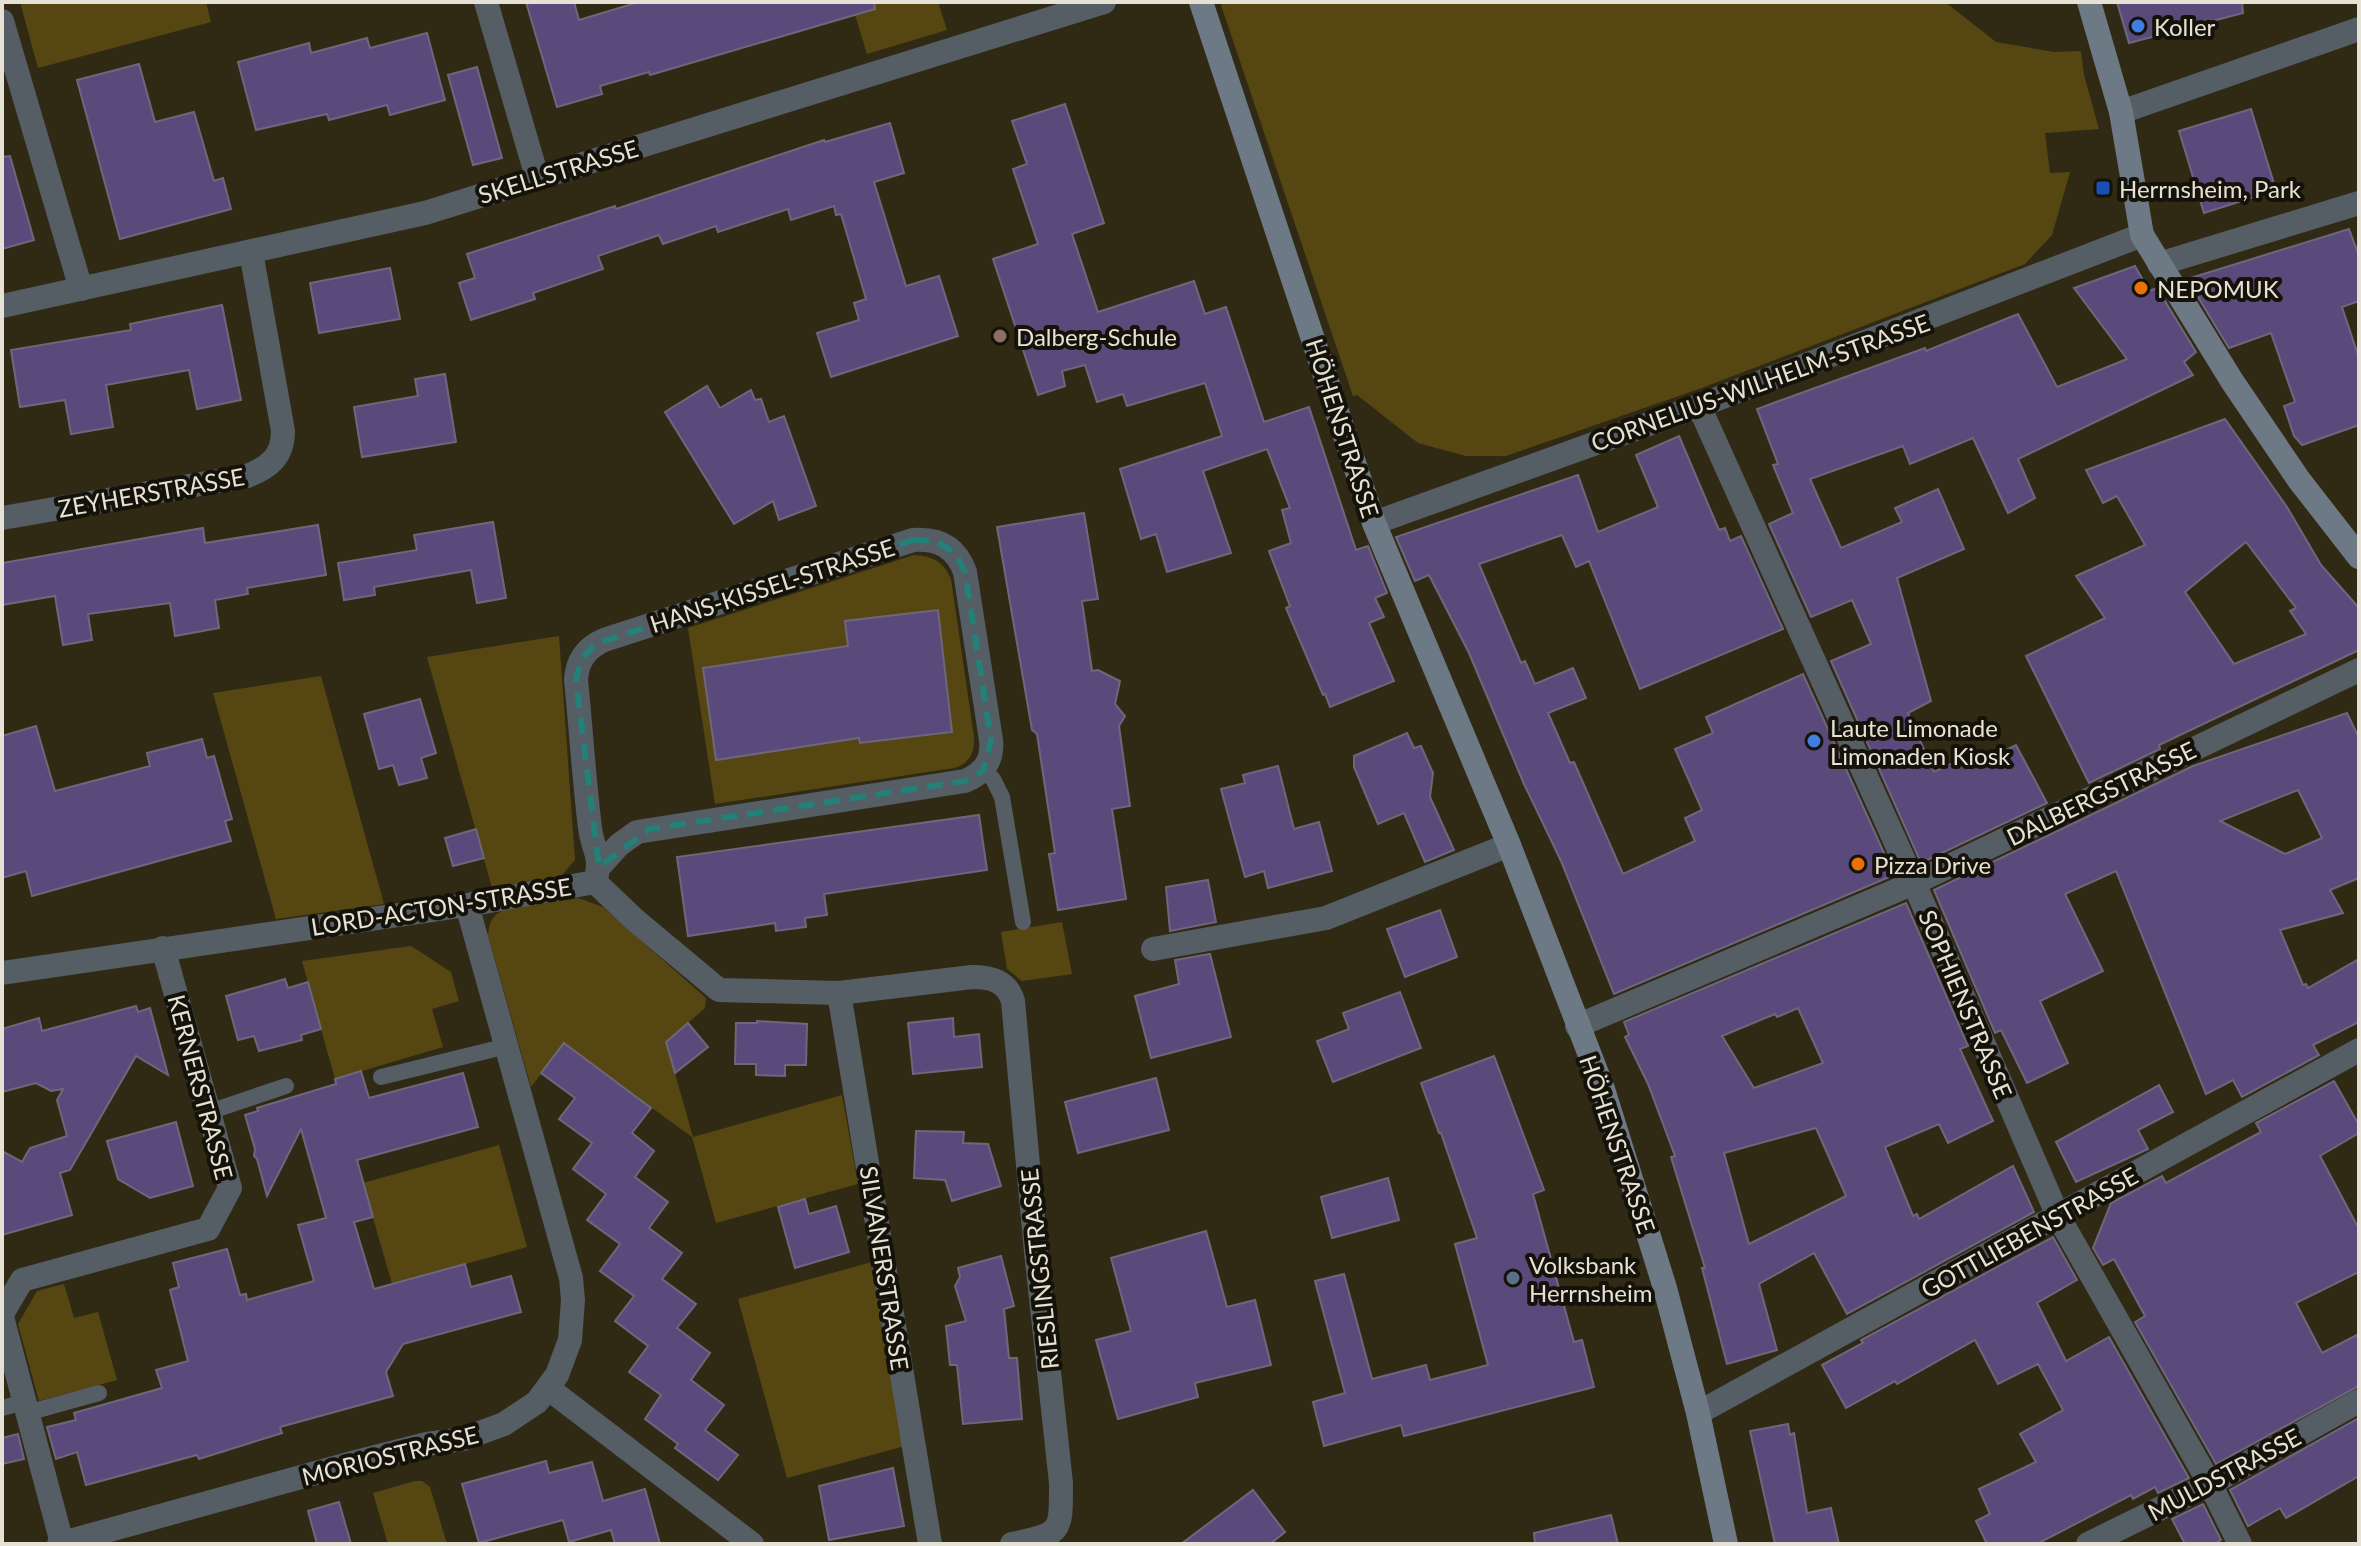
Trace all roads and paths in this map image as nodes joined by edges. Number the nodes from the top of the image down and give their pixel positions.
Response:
1 (486, 2) edge
2 (1104, 2) edge
3 (1201, 2) edge
4 (2089, 2) edge
5 (2, 21) edge
6 (2359, 29) edge
7 (2121, 112) junction
8 (537, 177) junction
9 (2359, 203) edge
10 (2142, 235) junction
11 (251, 252) junction
12 (2159, 264) junction
13 (81, 289) junction
14 (2, 306) edge
15 (1699, 406) junction
16 (2, 518) edge
17 (1374, 523) junction
18 (2356, 548) edge
19 (2359, 670) edge
20 (983, 771) junction
21 (1509, 845) junction
22 (597, 874) junction
23 (1914, 883) junction
24 (467, 905) junction
25 (1023, 922) dead end
26 (163, 948) junction
27 (1153, 949) dead end
28 (2, 973) edge
29 (985, 977) joint
30 (839, 993) junction
31 (1577, 1026) junction
32 (507, 1046) junction
33 (2359, 1050) edge
34 (381, 1077) dead end
35 (286, 1086) dead end
36 (209, 1112) junction
37 (2058, 1216) junction
38 (4, 1306) edge
39 (549, 1389) junction
40 (99, 1393) dead end
41 (2359, 1401) edge
42 (18, 1408) edge
43 (1698, 1413) junction
44 (2210, 1484) junction
45 (60, 1544) edge
46 (752, 1544) edge
47 (930, 1544) edge
48 (1012, 1544) edge
49 (1726, 1544) edge
50 (2088, 1544) edge
51 (2240, 1544) edge

1 - 8 street
2 - 8 street, SKELLSTRASSE
3 - 17 main road, HÖHENSTRASSE
4 - 7 main road
5 - 13 street
6 - 7 street
7 - 10 main road
8 - 11 street, SKELLSTRASSE
9 - 12 street
10 - 12 main road
10 - 15 street, CORNELIUS-WILHELM-STRASSE
11 - 13 street, SKELLSTRASSE
11 - 16 street, ZEYHERSTRASSE
12 - 18 main road
13 - 14 street, SKELLSTRASSE
15 - 17 street, CORNELIUS-WILHELM-STRASSE
15 - 23 street, SOPHIENSTRASSE
17 - 21 main road, HÖHENSTRASSE
19 - 23 street, DALBERGSTRASSE
20 - 22 street
20 - 22 street, HANS-KISSEL-STRASSE
20 - 25 lane
21 - 27 street
21 - 31 main road, HÖHENSTRASSE
22 - 24 street, LORD-ACTON-STRASSE
22 - 30 street, LORD-ACTON-STRASSE
23 - 31 street, DALBERGSTRASSE
23 - 37 street, SOPHIENSTRASSE
24 - 26 street, LORD-ACTON-STRASSE
24 - 32 street, MORIOSTRASSE
26 - 28 street, LORD-ACTON-STRASSE
26 - 36 street, KERNERSTRASSE
29 - 30 street, LORD-ACTON-STRASSE
29 - 48 street, RIESLINGSTRASSE
30 - 47 street, SILVANERSTRASSE
31 - 43 main road, HÖHENSTRASSE
32 - 34 lane
32 - 39 street, MORIOSTRASSE
33 - 37 street, GOTTLIEBENSTRASSE
35 - 36 lane
36 - 38 street, KERNERSTRASSE
37 - 43 street, GOTTLIEBENSTRASSE
37 - 44 street, SOPHIENSTRASSE
38 - 42 street, KERNERSTRASSE
39 - 45 street, MORIOSTRASSE
39 - 46 street
40 - 42 lane
41 - 44 street, MULDSTRASSE
42 - 45 street, KERNERSTRASSE
43 - 49 main road, HÖHENSTRASSE
44 - 50 street, MULDSTRASSE
44 - 51 street, SOPHIENSTRASSE

